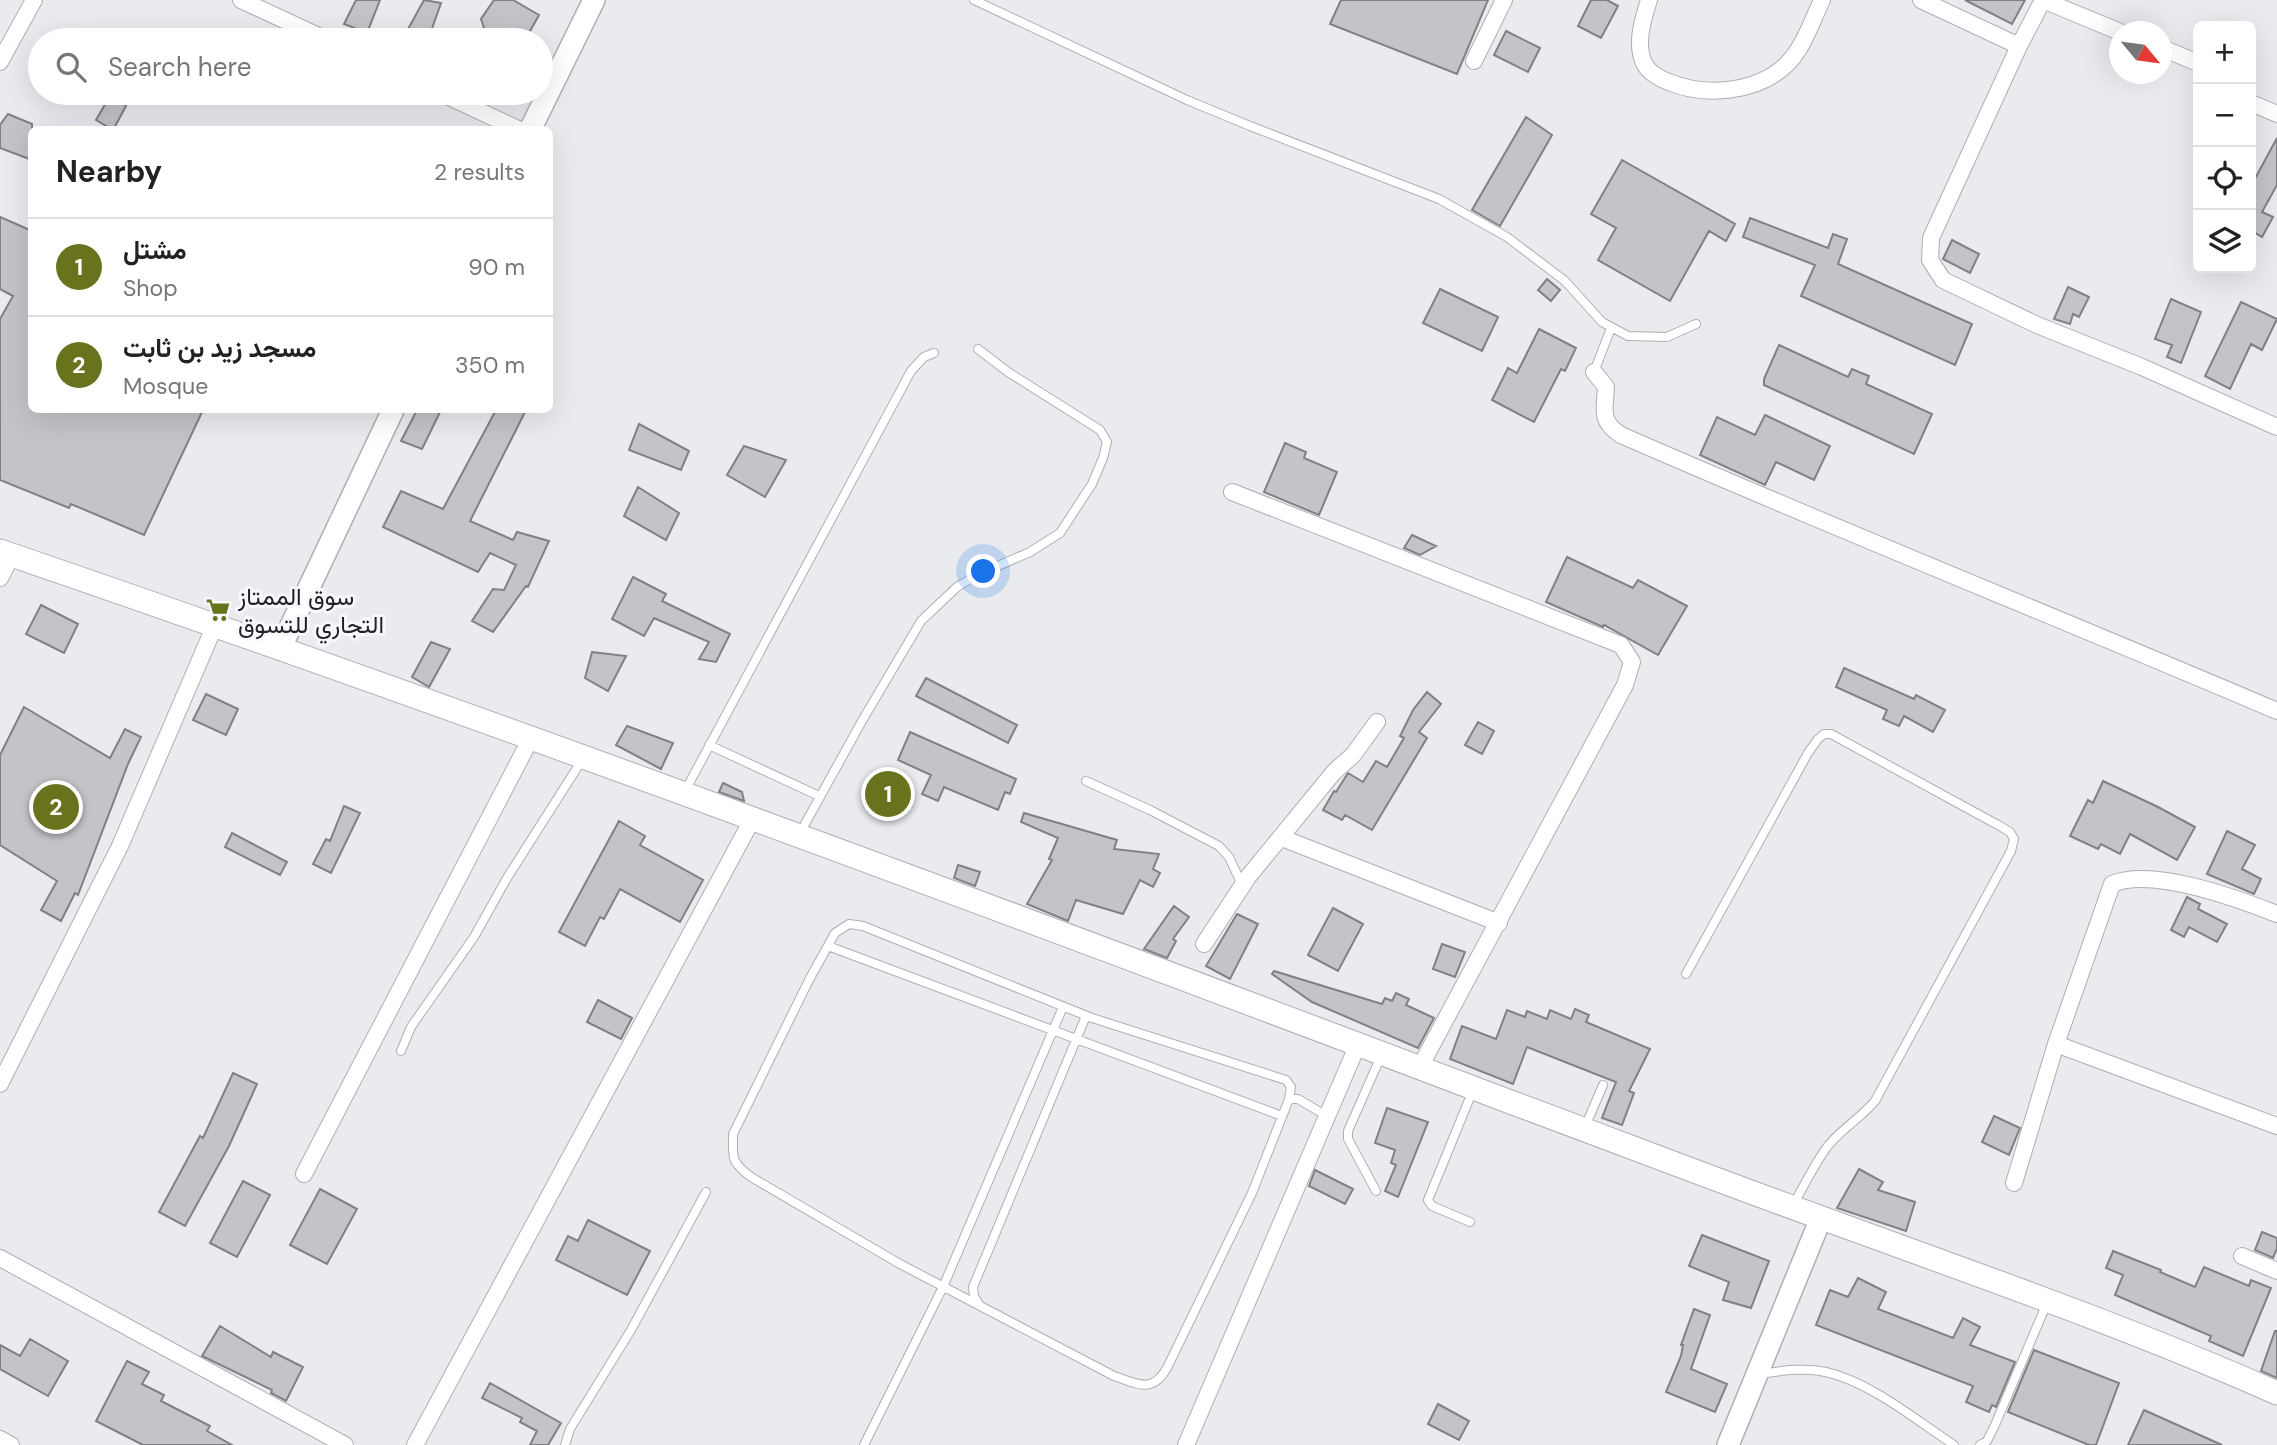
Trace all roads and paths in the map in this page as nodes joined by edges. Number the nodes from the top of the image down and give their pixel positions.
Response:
1 (34, 0) edge
2 (241, 0) edge
3 (594, 0) edge
4 (974, 0) edge
5 (1504, 0) edge
6 (1650, 0) edge
7 (1822, 0) edge
8 (1921, 0) edge
9 (2109, 27) edge
10 (301, 28) edge
11 (2020, 46) junction
12 (2172, 52) edge
13 (1474, 61) dead end
14 (2193, 61) edge
15 (0, 62) edge
16 (553, 83) edge
17 (466, 105) edge
18 (542, 105) edge
19 (2256, 105) edge
20 (2277, 114) edge
21 (511, 126) edge
22 (532, 126) edge
23 (1696, 324) dead end
24 (1611, 328) junction
25 (978, 349) dead end
26 (934, 353) dead end
27 (1594, 372) joint
28 (392, 413) edge
29 (2277, 426) edge
30 (1233, 492) dead end
31 (6, 553) edge
32 (0, 578) edge
33 (215, 625) junction
34 (280, 649) junction
35 (2277, 711) edge
36 (1377, 722) dead end
37 (531, 738) junction
38 (709, 745) junction
39 (584, 757) junction
40 (1086, 782) dead end
41 (683, 793) junction
42 (819, 796) junction
43 (752, 818) junction
44 (799, 836) junction
45 (1282, 838) junction
46 (1242, 885) junction
47 (2277, 914) edge
48 (1499, 923) junction
49 (1204, 944) dead end
50 (828, 946) junction
51 (1686, 974) dead end
52 (1063, 1007) junction
53 (1086, 1016) junction
54 (1053, 1030) junction
55 (1076, 1039) junction
56 (1358, 1044) junction
57 (2056, 1044) junction
58 (401, 1051) dead end
59 (1383, 1054) junction
60 (1420, 1067) junction
61 (0, 1084) edge
62 (1603, 1086) dead end
63 (1474, 1088) junction
64 (1289, 1099) junction
65 (1282, 1116) junction
66 (1327, 1116) junction
67 (2277, 1126) edge
68 (1584, 1129) junction
69 (304, 1174) dead end
70 (2014, 1183) dead end
71 (1376, 1191) dead end
72 (706, 1192) dead end
73 (1792, 1208) junction
74 (1821, 1218) junction
75 (1469, 1222) dead end
76 (2242, 1256) dead end
77 (0, 1258) edge
78 (2277, 1271) edge
79 (943, 1287) junction
80 (2048, 1300) junction
81 (982, 1308) junction
82 (1757, 1374) junction
83 (2277, 1393) edge
84 (0, 1439) edge
85 (11, 1445) edge
86 (345, 1445) edge
87 (415, 1445) edge
88 (565, 1445) edge
89 (864, 1445) edge
90 (1186, 1445) edge
91 (1728, 1445) edge
92 (1954, 1445) edge
93 (1980, 1445) edge

1 - 15 street
2 - 10 street
3 - 16 street
4 - 24 lane
5 - 13 street
6 - 7 street
8 - 11 street
9 - 11 street
11 - 29 street
12 - 14 street
17 - 21 street
18 - 22 street
19 - 20 street
23 - 24 lane
24 - 27 lane
25 - 42 lane
26 - 38 lane
27 - 35 street
28 - 34 street
30 - 48 street
31 - 32 street
31 - 33 main road
33 - 34 main road
33 - 61 street
34 - 37 main road
36 - 45 street
37 - 39 main road
37 - 69 street
38 - 41 lane
38 - 42 lane
39 - 41 main road
39 - 58 lane
40 - 46 lane
41 - 43 main road
42 - 44 lane
43 - 44 main road
43 - 87 street
44 - 56 main road
45 - 46 street
45 - 48 street
46 - 49 street
47 - 57 street
48 - 60 street
50 - 52 lane
50 - 54 lane
50 - 79 lane
51 - 73 lane
52 - 53 lane
52 - 54 lane
53 - 55 lane
53 - 64 lane
54 - 55 lane
54 - 79 lane
55 - 65 lane
55 - 81 lane
56 - 59 main road
56 - 66 street
57 - 67 street
57 - 70 street
59 - 60 main road
59 - 71 lane
60 - 63 main road
62 - 68 lane
63 - 68 main road
63 - 75 lane
64 - 65 lane
64 - 66 lane
65 - 81 lane
66 - 90 street
68 - 73 main road
72 - 88 lane
73 - 74 main road
74 - 80 main road
74 - 82 street
76 - 78 street
77 - 86 street
79 - 81 lane
79 - 89 lane
80 - 83 main road
80 - 93 lane
82 - 91 street
82 - 92 lane
84 - 85 street

